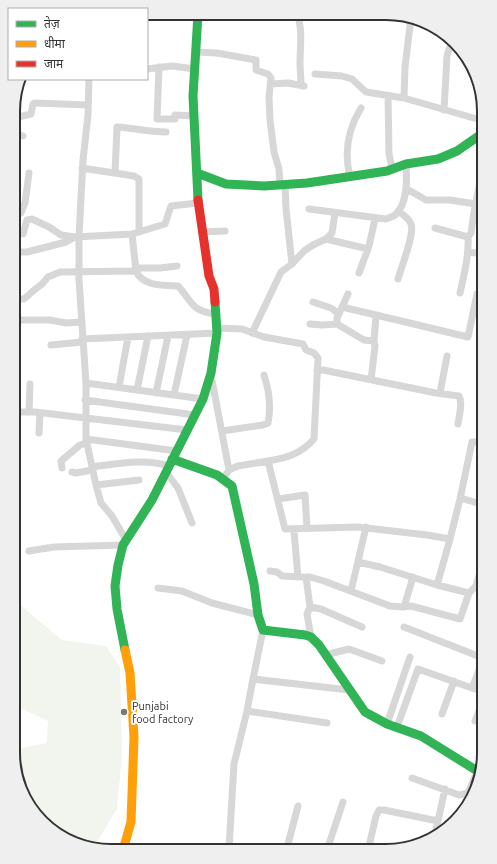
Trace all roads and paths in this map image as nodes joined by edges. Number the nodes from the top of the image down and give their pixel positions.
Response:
1 (198, 20) edge
2 (299, 20) edge
3 (410, 24) edge
4 (450, 47) edge
5 (196, 52) junction
6 (159, 67) junction
7 (148, 69) edge
8 (195, 69) junction
9 (315, 74) dead end
10 (89, 80) edge
11 (271, 84) junction
12 (388, 96) junction
13 (404, 98) junction
14 (88, 105) junction
15 (360, 108) dead end
16 (444, 110) junction
17 (194, 116) junction
18 (20, 117) edge
19 (477, 119) edge
20 (166, 132) dead end
21 (20, 135) edge
22 (23, 136) dead end
23 (477, 138) edge
24 (406, 164) junction
25 (82, 168) junction
26 (392, 168) junction
27 (29, 173) dead end
28 (115, 173) junction
29 (197, 173) junction
30 (350, 177) junction
31 (282, 185) junction
32 (407, 189) junction
33 (477, 199) edge
34 (198, 203) junction
35 (476, 204) junction
36 (309, 209) dead end
37 (398, 211) junction
38 (21, 213) joint
39 (335, 213) junction
40 (375, 219) junction
41 (27, 220) junction
42 (435, 228) dead end
43 (225, 231) dead end
44 (202, 232) junction
45 (136, 233) junction
46 (23, 234) dead end
47 (468, 236) junction
48 (77, 237) junction
49 (326, 239) junction
50 (368, 249) junction
51 (20, 252) edge
52 (468, 252) junction
53 (477, 253) edge
54 (292, 264) junction
55 (177, 266) dead end
56 (135, 269) junction
57 (79, 271) junction
58 (359, 273) dead end
59 (398, 279) dead end
60 (460, 293) dead end
61 (348, 294) dead end
62 (477, 294) dead end
63 (20, 299) edge
64 (313, 302) dead end
65 (340, 310) junction
66 (217, 315) junction
67 (376, 315) junction
68 (20, 320) edge
69 (81, 322) junction
70 (310, 324) dead end
71 (337, 324) junction
72 (218, 330) junction
73 (252, 333) junction
74 (187, 335) junction
75 (148, 336) junction
76 (168, 336) junction
77 (128, 337) junction
78 (82, 341) junction
79 (374, 341) junction
80 (51, 345) dead end
81 (447, 356) dead end
82 (317, 371) junction
83 (211, 373) junction
84 (264, 375) dead end
85 (371, 380) junction
86 (86, 383) junction
87 (30, 384) dead end
88 (119, 387) junction
89 (137, 390) junction
90 (156, 393) junction
91 (440, 393) junction
92 (174, 395) junction
93 (203, 399) junction
94 (86, 400) junction
95 (20, 412) edge
96 (29, 412) junction
97 (40, 413) junction
98 (195, 415) junction
99 (86, 418) junction
100 (458, 424) dead end
101 (187, 430) junction
102 (222, 432) junction
103 (39, 433) dead end
104 (86, 441) junction
105 (477, 442) edge
106 (171, 462) junction
107 (268, 462) junction
108 (62, 468) dead end
109 (92, 468) junction
110 (228, 470) junction
111 (72, 472) dead end
112 (139, 480) dead end
113 (223, 480) junction
114 (96, 485) junction
115 (460, 499) junction
116 (278, 500) junction
117 (477, 503) edge
118 (192, 523) dead end
119 (307, 528) junction
120 (366, 528) junction
121 (292, 529) junction
122 (450, 539) junction
123 (124, 543) junction
124 (29, 551) dead end
125 (358, 562) junction
126 (270, 571) dead end
127 (413, 577) junction
128 (298, 578) junction
129 (306, 578) junction
130 (477, 582) edge
131 (437, 585) junction
132 (158, 588) dead end
133 (351, 591) junction
134 (469, 593) junction
135 (404, 607) junction
136 (310, 608) junction
137 (258, 615) junction
138 (362, 626) dead end
139 (404, 627) dead end
140 (263, 630) junction
141 (311, 637) junction
142 (325, 655) junction
143 (477, 655) edge
144 (410, 656) dead end
145 (382, 661) dead end
146 (477, 676) edge
147 (253, 679) junction
148 (454, 681) junction
149 (472, 688) junction
150 (349, 690) junction
151 (477, 690) edge
152 (393, 707) junction
153 (403, 710) junction
154 (247, 711) junction
155 (442, 714) dead end
156 (477, 716) edge
157 (475, 721) dead end
158 (327, 723) dead end
159 (387, 724) junction
160 (397, 727) junction
161 (475, 769) edge
162 (412, 778) dead end
163 (445, 789) junction
164 (467, 793) edge
165 (343, 802) dead end
166 (298, 806) dead end
167 (438, 821) junction
168 (435, 830) edge
169 (125, 844) edge
170 (229, 844) edge
171 (288, 844) edge
172 (329, 844) edge
173 (369, 844) edge

1 - 5 main road
2 - 11 street
3 - 13 street
4 - 16 street
5 - 8 main road
5 - 11 street
6 - 7 street
6 - 8 street
6 - 17 street
8 - 17 main road
9 - 12 street
10 - 14 street
11 - 31 street
12 - 13 street
12 - 26 street
13 - 16 street
14 - 18 street
14 - 25 street
15 - 30 street
16 - 19 street
17 - 29 main road
20 - 28 street
21 - 22 street
23 - 24 main road
24 - 26 main road
24 - 32 street
25 - 28 street
25 - 48 street
26 - 30 main road
27 - 38 street
28 - 45 street
29 - 31 main road
29 - 34 main road
30 - 31 main road
31 - 54 street
32 - 35 street
32 - 37 street
33 - 35 street
34 - 44 main road
34 - 45 street
35 - 47 street
36 - 39 street
37 - 40 street
37 - 59 street
38 - 41 street
39 - 40 street
39 - 49 street
40 - 50 street
41 - 46 street
41 - 48 street
42 - 47 street
43 - 44 street
44 - 66 main road
45 - 48 street
45 - 56 street
47 - 52 street
48 - 51 street
48 - 57 street
49 - 50 street
49 - 54 street
50 - 58 street
52 - 53 street
52 - 60 street
54 - 73 street
55 - 56 street
56 - 57 street
56 - 66 street
57 - 63 street
57 - 69 street
61 - 65 street
62 - 67 street
64 - 65 street
65 - 67 street
65 - 71 street
66 - 72 main road
67 - 79 street
68 - 69 street
69 - 78 street
70 - 71 street
71 - 79 street
72 - 73 street
72 - 74 street
72 - 83 main road
73 - 82 street
74 - 76 street
74 - 92 street
75 - 76 street
75 - 77 street
75 - 89 street
76 - 90 street
77 - 78 street
77 - 88 street
78 - 80 street
78 - 86 street
79 - 85 street
81 - 91 street
82 - 85 street
82 - 107 street
83 - 93 main road
83 - 102 street
84 - 102 street
85 - 91 street
86 - 88 street
86 - 94 street
87 - 96 street
88 - 89 street
89 - 90 street
90 - 92 street
91 - 100 street
92 - 93 street
93 - 98 main road
94 - 98 street
94 - 99 street
95 - 96 street
96 - 97 street
97 - 99 street
97 - 103 street
98 - 101 main road
99 - 101 street
99 - 104 street
101 - 106 main road
102 - 110 street
104 - 106 street
104 - 108 street
104 - 109 street
105 - 115 street
106 - 109 street
106 - 113 main road
106 - 118 street
106 - 123 main road
107 - 110 street
107 - 116 street
109 - 111 street
109 - 114 street
110 - 113 street
112 - 114 street
113 - 137 main road
114 - 123 street
115 - 117 street
115 - 122 street
116 - 119 street
116 - 121 street
119 - 120 street
119 - 121 street
120 - 122 street
120 - 125 street
121 - 128 street
122 - 131 street
123 - 124 street
123 - 169 main road
125 - 127 street
125 - 133 street
126 - 128 street
127 - 131 street
127 - 135 street
128 - 129 street
129 - 133 street
129 - 136 street
130 - 134 street
131 - 134 street
132 - 137 street
133 - 135 street
134 - 135 street
136 - 138 street
136 - 141 street
137 - 140 main road
139 - 143 street
140 - 141 main road
140 - 147 street
141 - 142 main road
142 - 145 street
142 - 150 main road
144 - 152 street
146 - 149 street
147 - 150 street
147 - 154 street
148 - 149 street
148 - 153 street
148 - 155 street
149 - 151 street
150 - 159 main road
152 - 153 street
152 - 159 street
153 - 160 street
154 - 158 street
154 - 170 street
156 - 157 street
159 - 160 main road
160 - 161 main road
162 - 163 street
163 - 164 street
163 - 167 street
165 - 172 street
166 - 171 street
167 - 168 street
167 - 173 street

